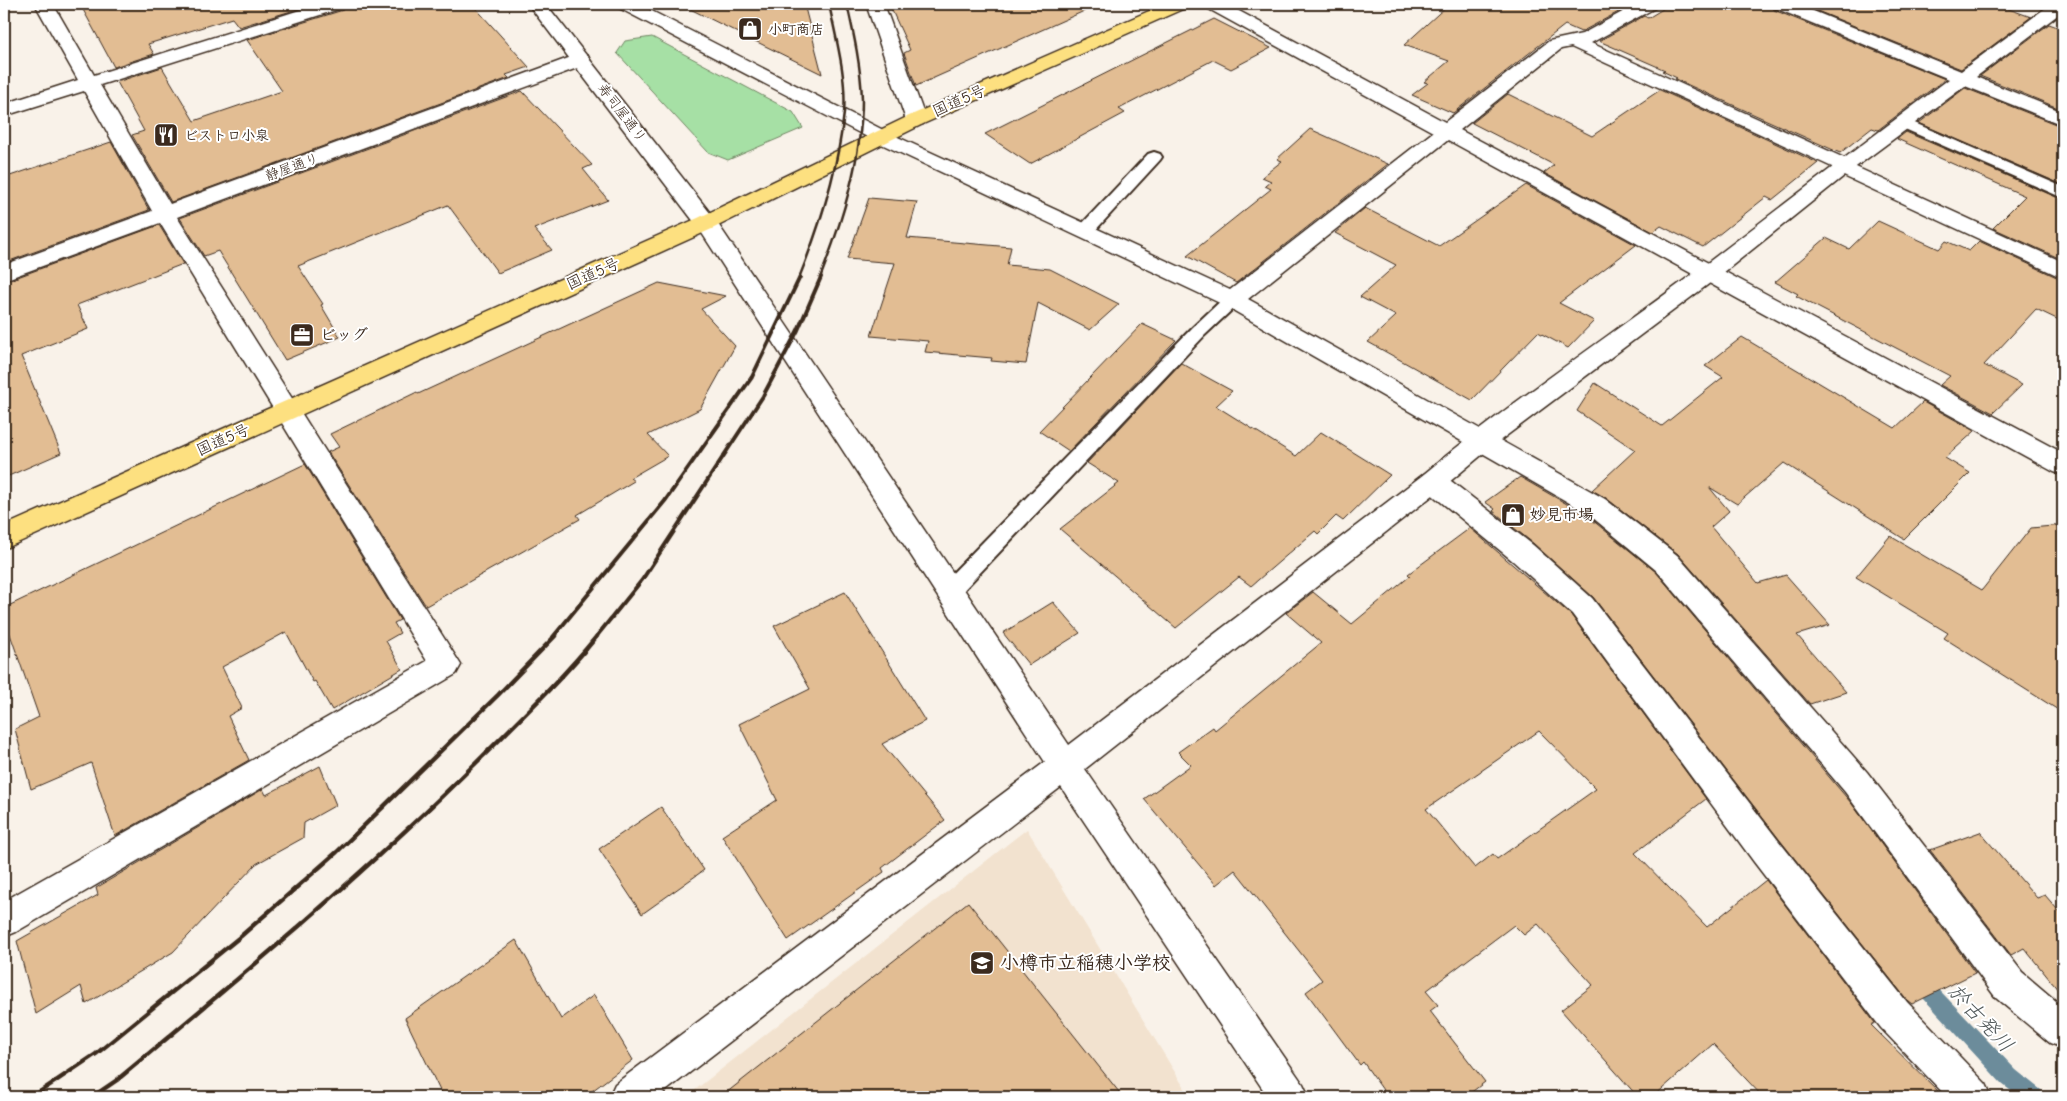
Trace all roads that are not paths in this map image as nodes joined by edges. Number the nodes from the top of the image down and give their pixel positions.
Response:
1 (44, 4) edge
2 (336, 4) edge
3 (537, 4) edge
4 (625, 4) edge
5 (876, 4) edge
6 (1179, 4) edge
7 (1213, 4) edge
8 (1649, 4) edge
9 (1781, 4) edge
10 (2062, 4) edge
11 (1575, 42) junction
12 (581, 60) junction
13 (1963, 79) junction
14 (89, 82) junction
15 (4, 110) edge
16 (2063, 119) edge
17 (916, 120) junction
18 (1903, 123) junction
19 (1448, 132) junction
20 (882, 136) junction
21 (1154, 157) dead end
22 (1844, 167) junction
23 (2063, 193) edge
24 (165, 214) junction
25 (706, 223) junction
26 (1085, 231) junction
27 (2063, 271) edge
28 (1710, 272) junction
29 (4, 273) edge
30 (1227, 305) junction
31 (287, 411) junction
32 (1481, 441) junction
33 (2063, 465) edge
34 (1433, 481) junction
35 (4, 538) edge
36 (950, 590) junction
37 (1065, 766) junction
38 (4, 920) edge
39 (2063, 1030) edge
40 (628, 1097) edge
41 (1290, 1097) edge
42 (1973, 1097) edge

1 - 14 street
2 - 14 street
3 - 12 street, 寿司屋通り
4 - 20 street
5 - 17 street
6 - 17 highway, 国道5号
7 - 19 street
8 - 11 street
9 - 13 street
10 - 13 street
11 - 19 street
11 - 22 street
12 - 24 street, 静屋通り
12 - 25 street, 寿司屋通り
13 - 16 street
13 - 18 street
14 - 15 street
14 - 24 street
17 - 20 highway, 国道5号
18 - 22 street
18 - 23 lane
19 - 28 street
19 - 30 street
20 - 25 highway, 国道5号
20 - 26 street
21 - 26 lane
22 - 27 street
22 - 28 street
24 - 29 street, 静屋通り
24 - 31 street
25 - 31 highway, 国道5号
25 - 36 street, 寿司屋通り
26 - 30 street
28 - 32 street
28 - 33 street
30 - 32 street
30 - 36 lane
31 - 35 highway, 国道5号
31 - 38 street
32 - 34 street
32 - 39 street
34 - 37 street
34 - 42 street
36 - 37 street, 寿司屋通り
37 - 40 street
37 - 41 street, 寿司屋通り

